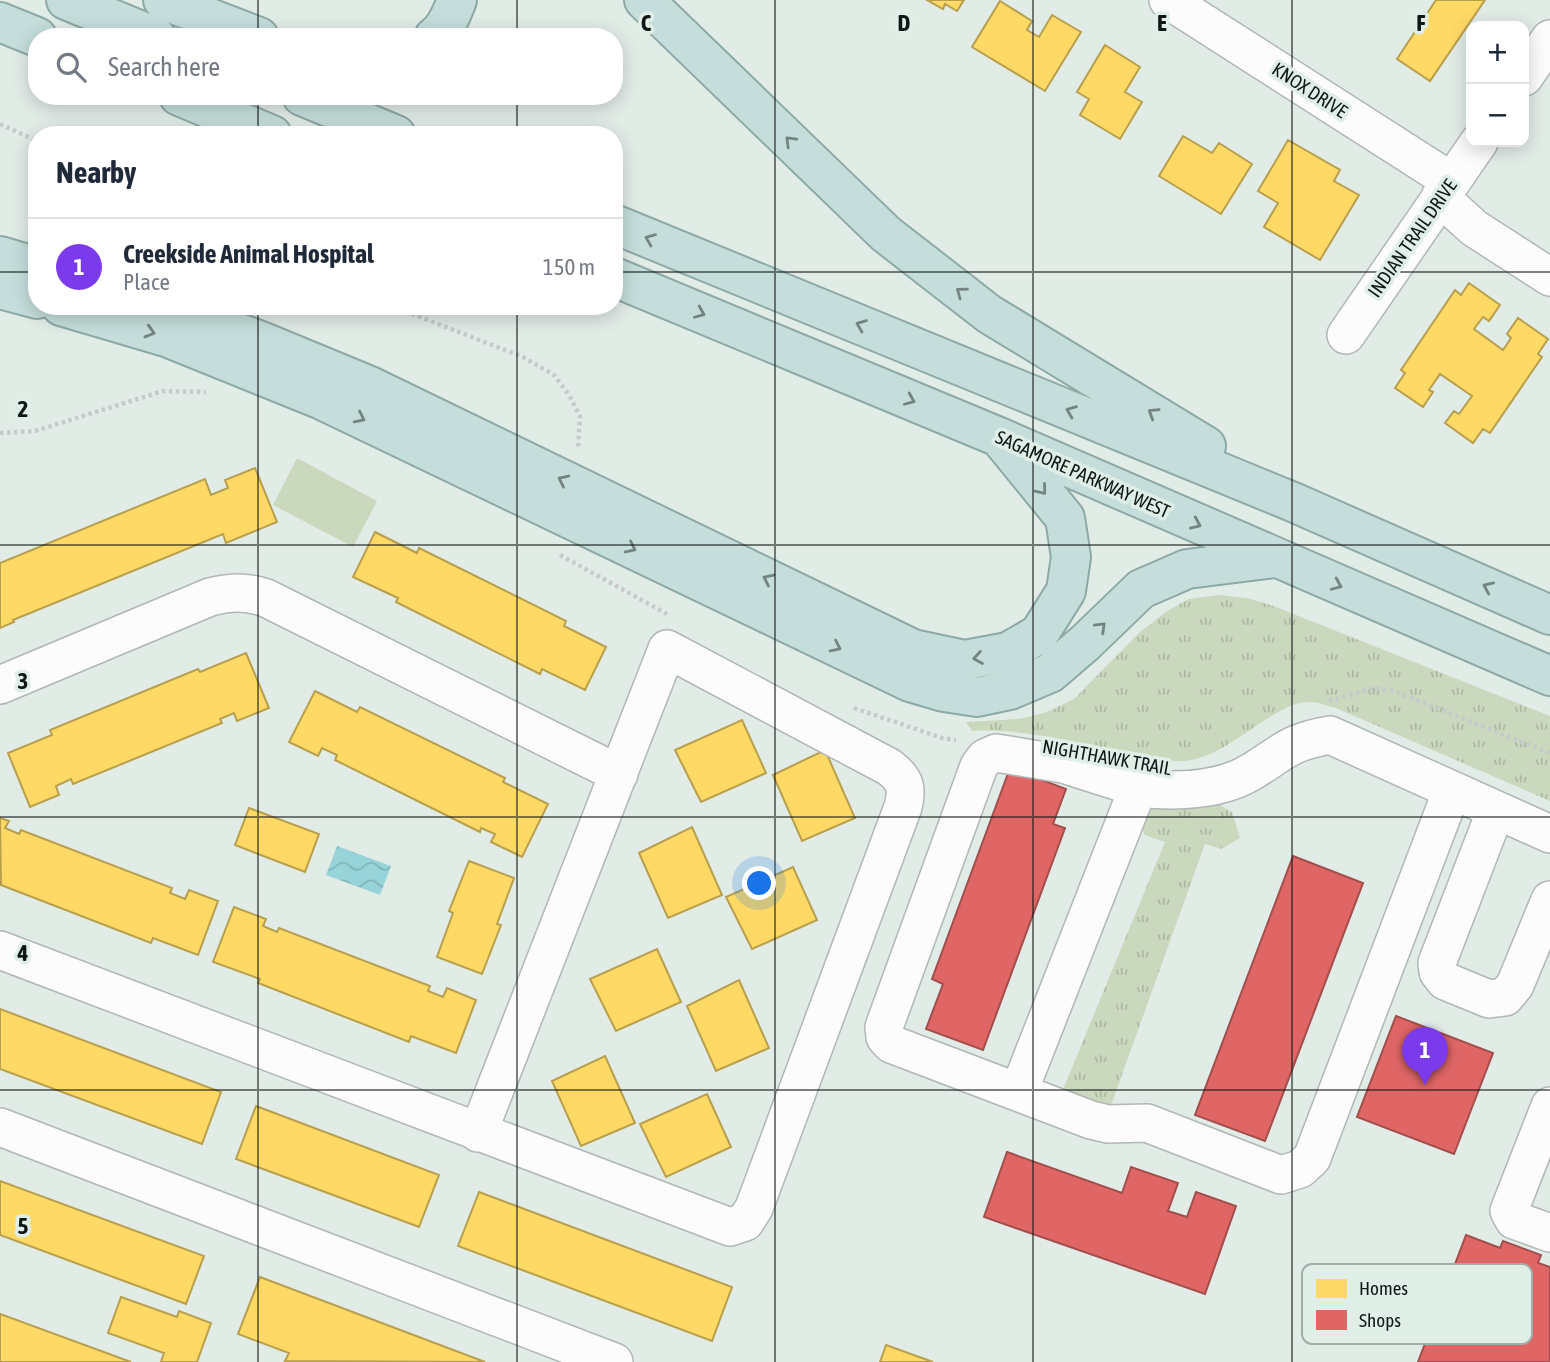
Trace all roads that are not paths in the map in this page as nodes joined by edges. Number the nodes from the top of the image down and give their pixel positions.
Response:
1 (66, 0) edge
2 (163, 0) edge
3 (457, 0) edge
4 (644, 0) edge
5 (1168, 0) edge
6 (0, 22) edge
7 (134, 28) edge
8 (236, 28) edge
9 (443, 28) edge
10 (28, 33) edge
11 (1550, 39) edge
12 (1529, 70) edge
13 (200, 105) edge
14 (324, 105) edge
15 (251, 126) edge
16 (374, 126) edge
17 (1475, 147) edge
18 (1446, 189) junction
19 (623, 228) edge
20 (0, 256) edge
21 (28, 264) edge
22 (1550, 277) edge
23 (623, 281) edge
24 (0, 289) edge
25 (28, 297) edge
26 (91, 315) edge
27 (190, 315) edge
28 (1346, 335) dead end
29 (999, 437) junction
30 (1293, 502) junction
31 (1274, 558) junction
32 (1550, 615) edge
33 (1550, 676) edge
34 (0, 685) edge
35 (619, 774) junction
36 (1138, 788) junction
37 (1452, 790) junction
38 (1496, 810) junction
39 (1550, 834) edge
40 (1550, 900) edge
41 (0, 950) edge
42 (1019, 1091) junction
43 (1550, 1106) edge
44 (0, 1127) edge
45 (478, 1133) junction
46 (1550, 1233) edge
47 (614, 1362) edge

1 - 7 highway
2 - 8 highway
3 - 9 highway
30 -> 4 highway
5 - 18 street, KNOX DRIVE
6 - 10 highway
11 - 12 street
13 - 15 highway
14 - 16 highway
17 - 18 street, INDIAN TRAIL DRIVE
18 - 22 street, KNOX DRIVE
18 - 28 street, INDIAN TRAIL DRIVE
30 -> 19 highway
20 - 21 highway
23 -> 29 highway, SAGAMORE PARKWAY WEST
24 - 25 highway
26 -> 31 highway
29 -> 27 highway
29 -> 31 highway, SAGAMORE PARKWAY WEST
32 -> 30 highway
31 -> 33 highway, SAGAMORE PARKWAY WEST
34 - 35 street
35 - 45 street
35 - 45 street
36 - 37 street
36 - 42 street
36 - 42 street
37 - 38 street
37 - 42 street
38 - 39 street
38 - 40 street
41 - 45 street
43 - 46 street
44 - 47 street

